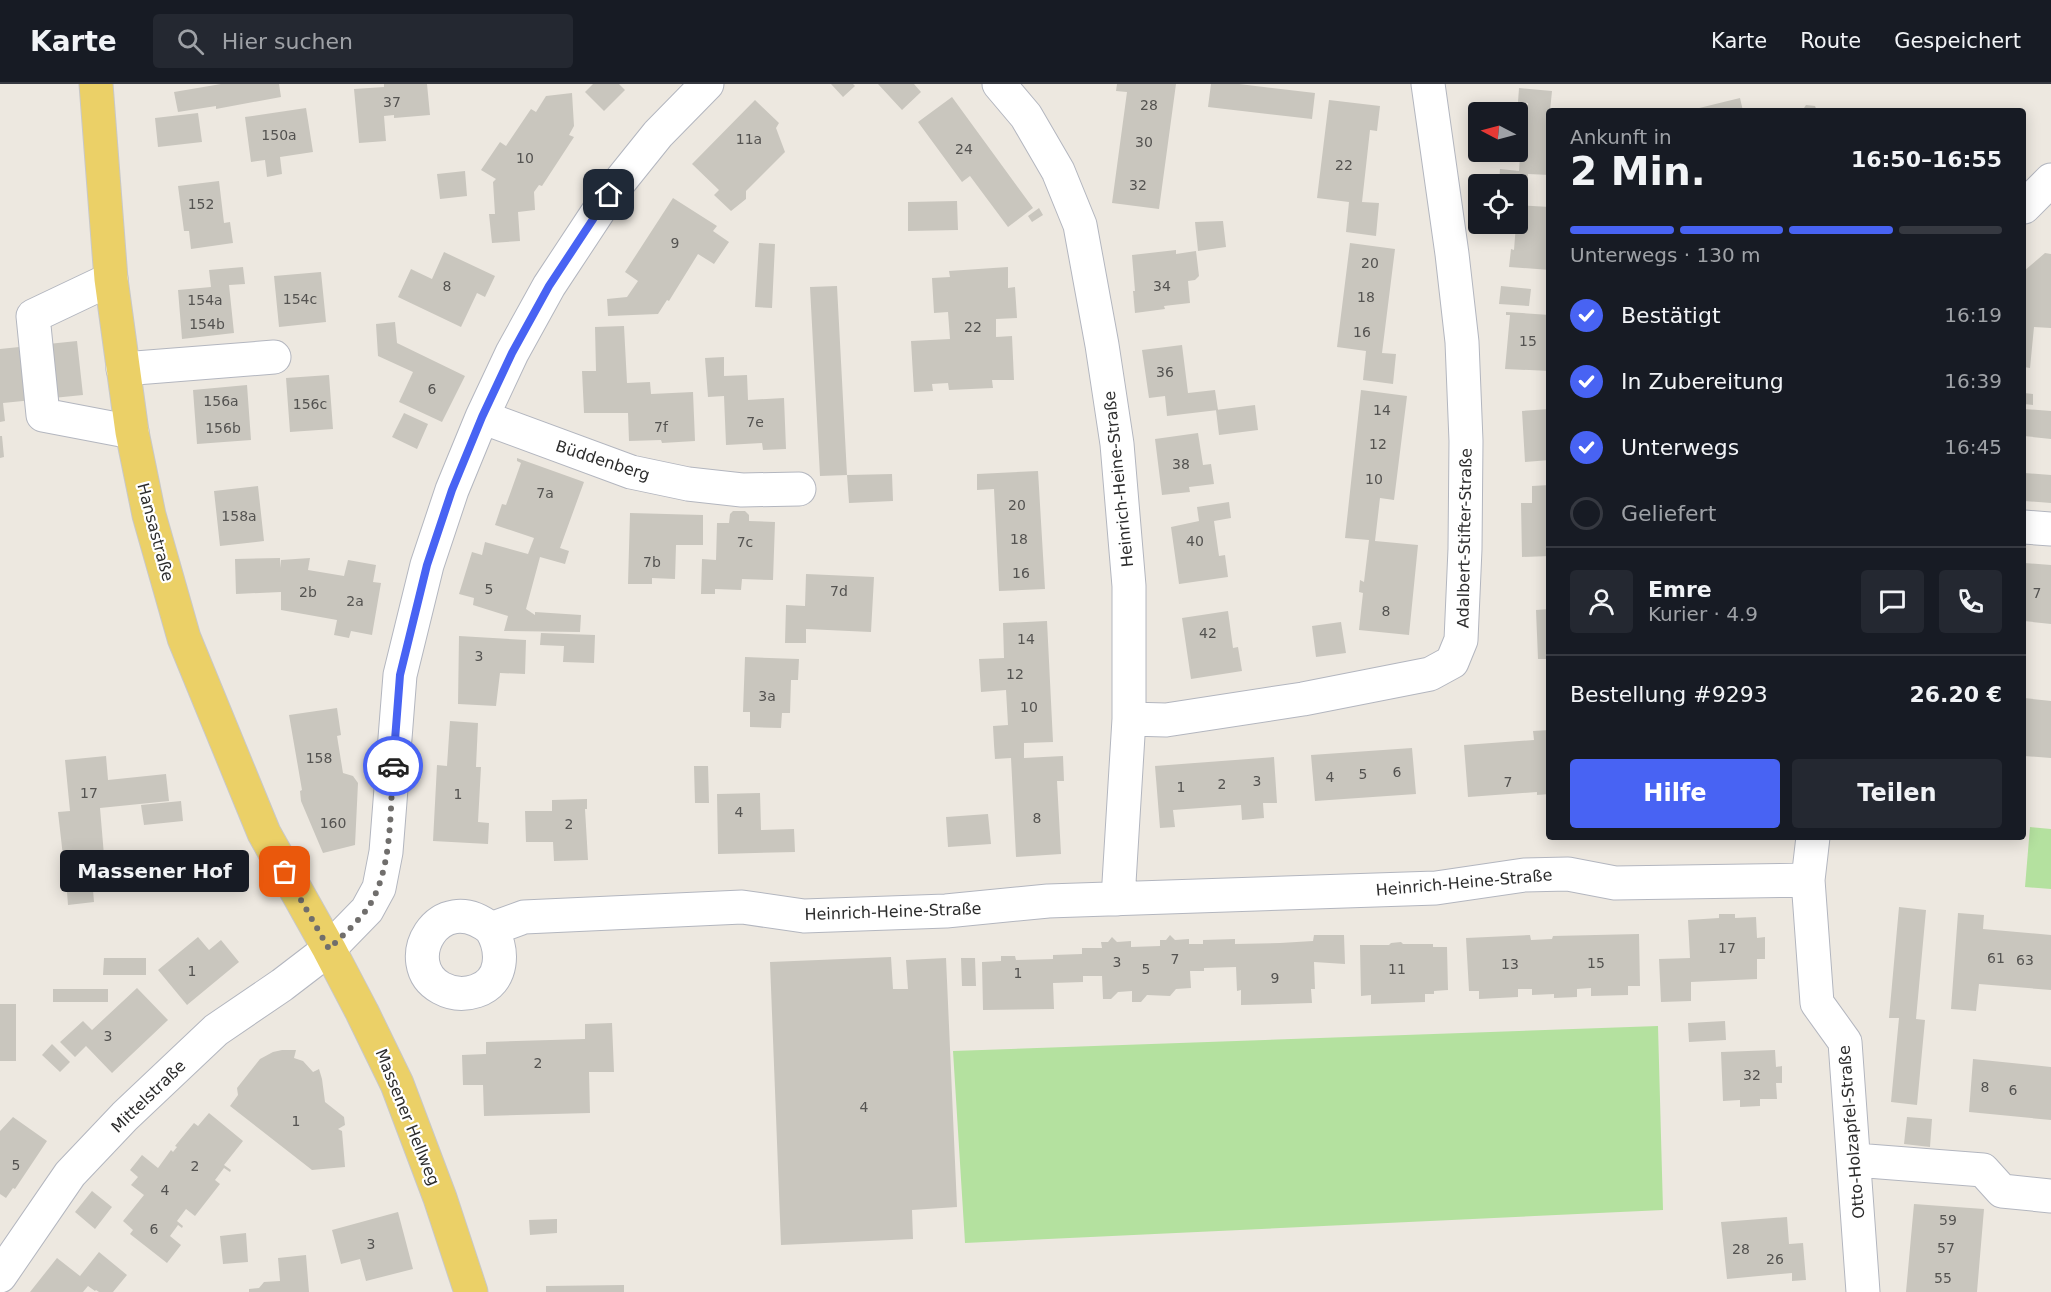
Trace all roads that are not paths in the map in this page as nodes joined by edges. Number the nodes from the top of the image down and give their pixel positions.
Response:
1 (96, 84) edge
2 (708, 84) edge
3 (999, 84) edge
4 (1428, 84) edge
5 (2051, 180) edge
6 (2026, 205) edge
7 (111, 279) junction
8 (274, 357) dead end
9 (123, 369) junction
10 (482, 417) junction
11 (132, 432) junction
12 (800, 489) dead end
13 (2026, 527) edge
14 (2051, 529) edge
15 (1129, 719) junction
16 (1813, 840) edge
17 (1809, 879) junction
18 (1118, 899) junction
19 (491, 929) dead end
20 (329, 949) junction
21 (1855, 1160) junction
22 (2051, 1196) edge
23 (0, 1276) edge
24 (471, 1292) edge
25 (1863, 1292) edge

1 - 7 main road, Hansastraße
2 - 10 street
3 - 15 street, Heinrich-Heine-Straße
4 - 15 street, Adalbert-Stifter-Straße
5 - 6 street
7 - 9 main road, Hansastraße
7 - 11 street
8 - 9 street
9 - 11 main road, Hansastraße
10 - 12 street, Büddenberg
10 - 20 street
11 - 20 main road, Hansastraße
13 - 14 street
15 - 18 street, Heinrich-Heine-Straße
16 - 17 street, Otto-Holzapfel-Straße
17 - 18 street, Heinrich-Heine-Straße
17 - 21 street, Otto-Holzapfel-Straße
18 - 19 street, Heinrich-Heine-Straße
20 - 23 street, Mittelstraße
20 - 24 main road, Massener Hellweg
21 - 22 street
21 - 25 street, Otto-Holzapfel-Straße

